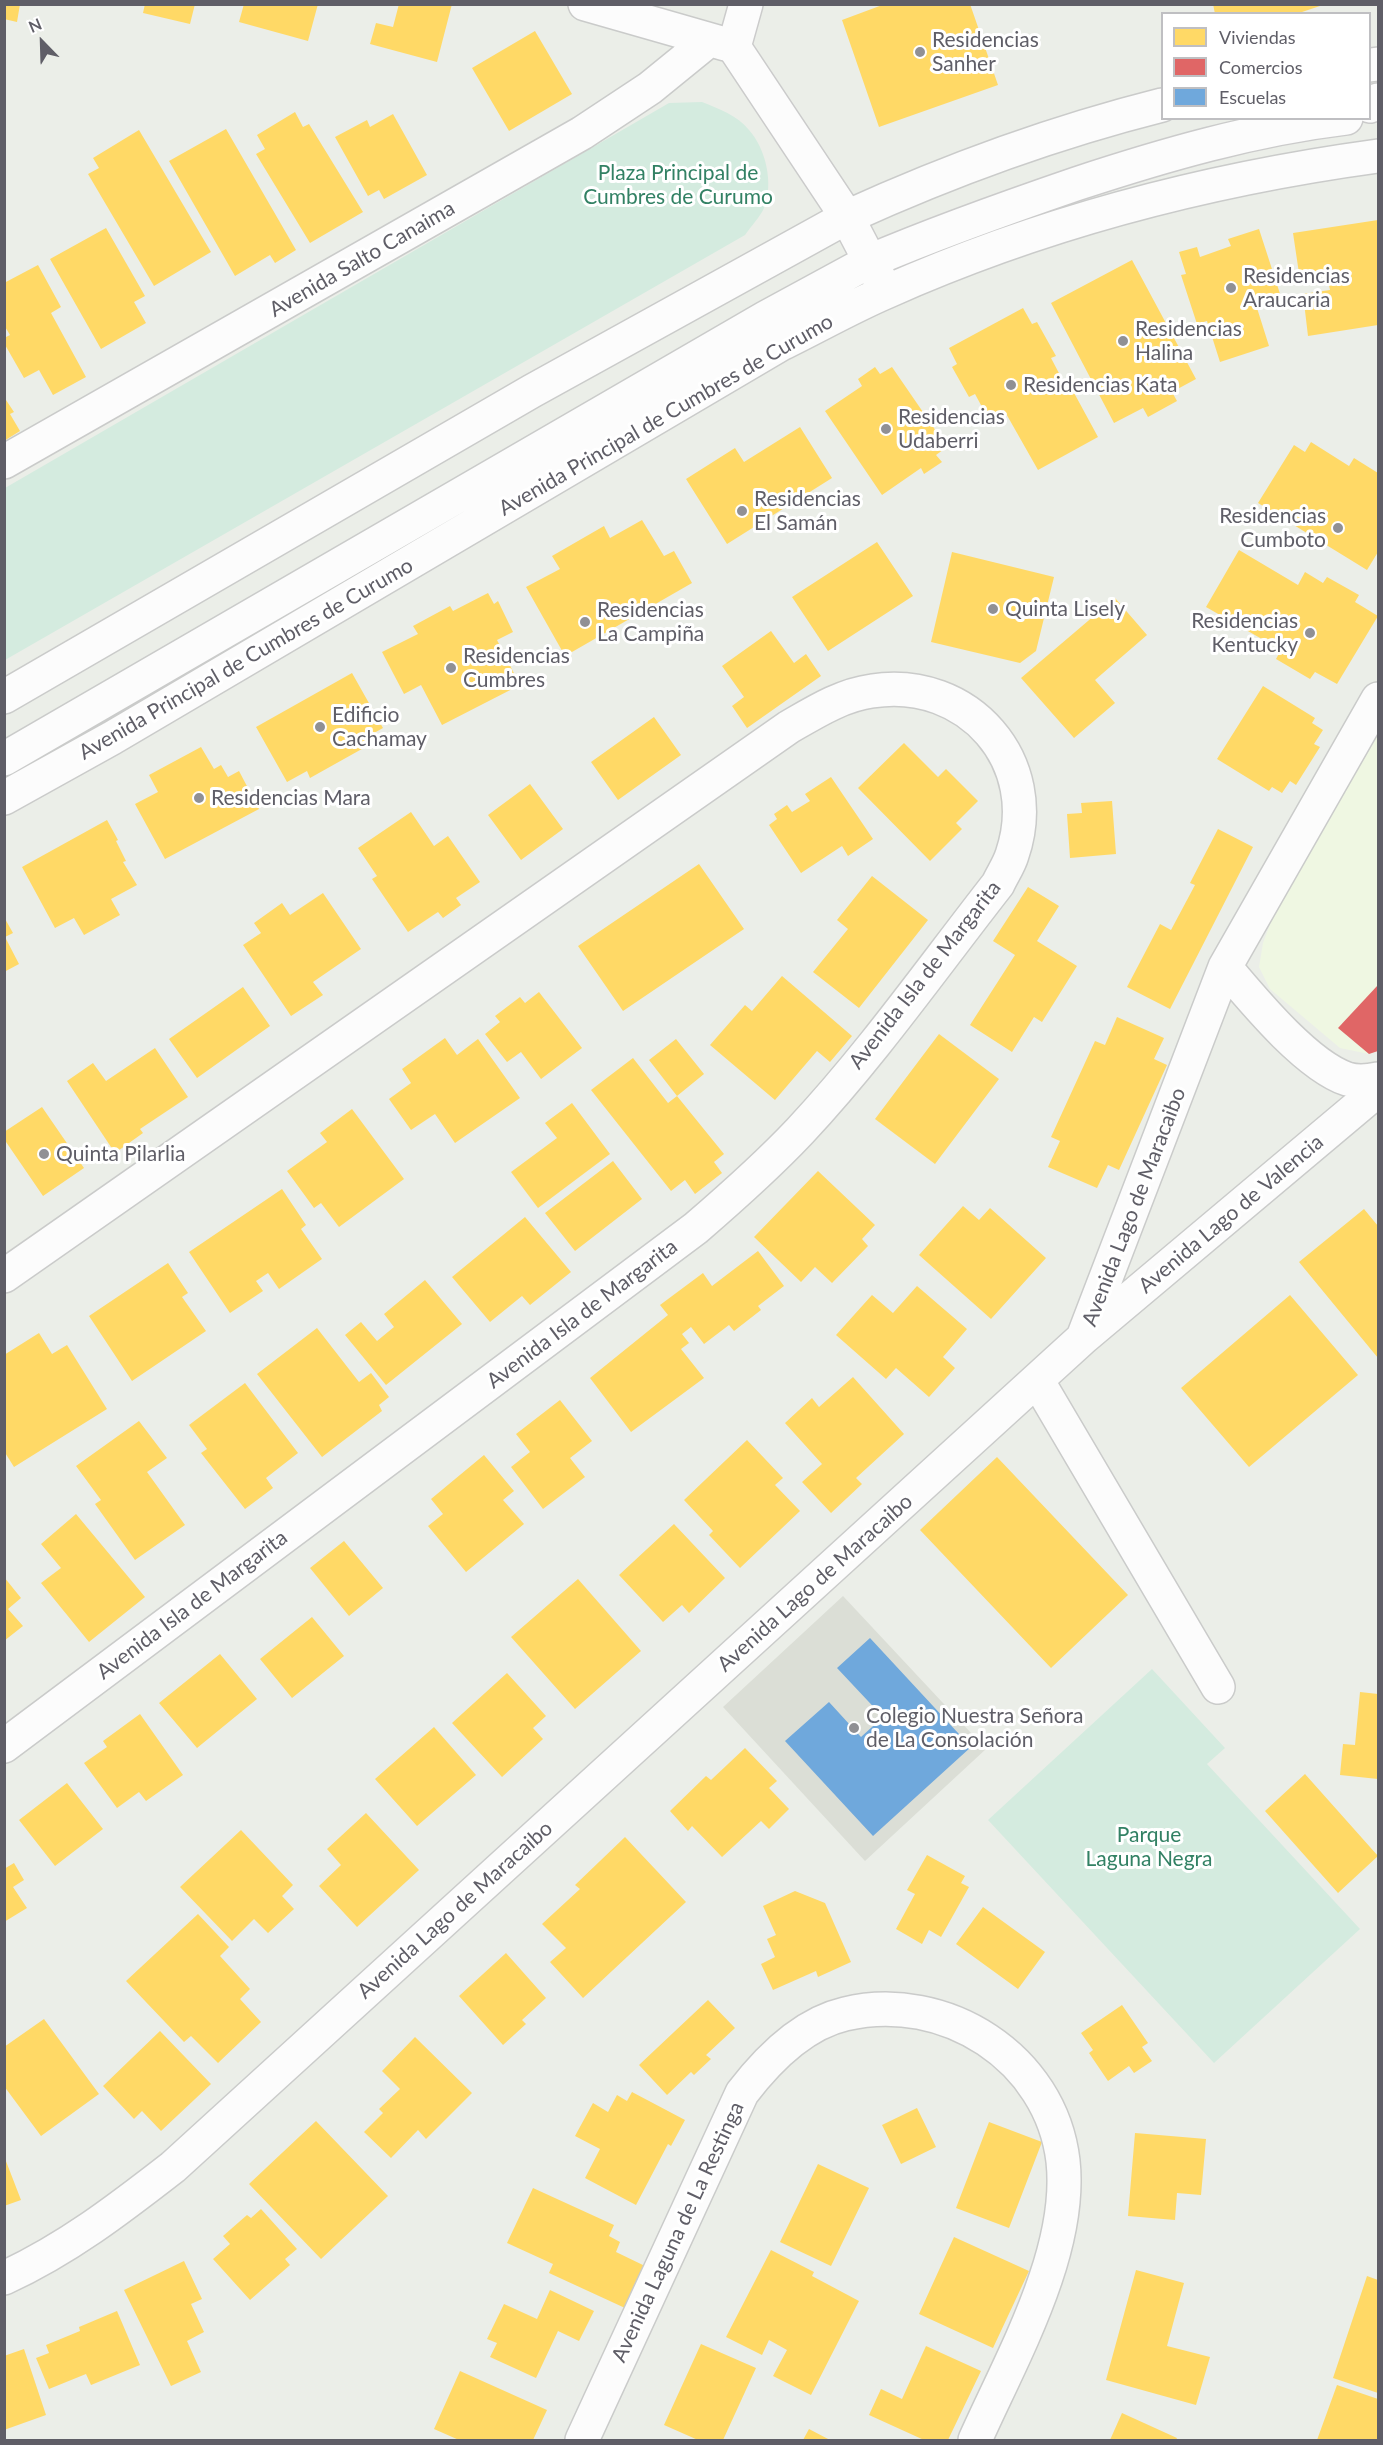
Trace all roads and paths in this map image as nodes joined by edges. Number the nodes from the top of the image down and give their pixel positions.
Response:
1 (585, 4) edge
2 (746, 4) edge
3 (722, 43) junction
4 (1161, 105) edge
5 (1334, 120) edge
6 (1378, 156) edge
7 (847, 217) junction
8 (870, 261) junction
9 (886, 292) junction
10 (4, 462) edge
11 (4, 697) edge
12 (1378, 699) edge
13 (4, 759) edge
14 (4, 798) edge
15 (1225, 967) junction
16 (1378, 1079) edge
17 (1378, 1090) edge
18 (4, 1276) edge
19 (1084, 1337) junction
20 (1037, 1380) junction
21 (1218, 1687) dead end
22 (4, 1746) edge
23 (4, 2278) edge
24 (582, 2440) edge
25 (975, 2440) edge

1 - 3 street
2 - 3 street
3 - 7 street
3 - 10 street, Avenida Salto Canaima
4 - 7 street
5 - 8 street, Avenida Principal de Cumbres de Curumo
6 - 9 street, Avenida Principal de Cumbres de Curumo
7 - 8 street
7 - 11 street
8 - 9 street
8 - 13 street, Avenida Principal de Cumbres de Curumo
9 - 14 street, Avenida Principal de Cumbres de Curumo
12 - 15 street, Avenida Lago de Maracaibo
15 - 16 street
15 - 19 street, Avenida Lago de Maracaibo
17 - 19 street, Avenida Lago de Valencia
18 - 22 street, Avenida Isla de Margarita
19 - 20 street, Avenida Lago de Maracaibo
20 - 21 street
20 - 23 street, Avenida Lago de Maracaibo
24 - 25 street, Avenida Laguna de La Restinga

